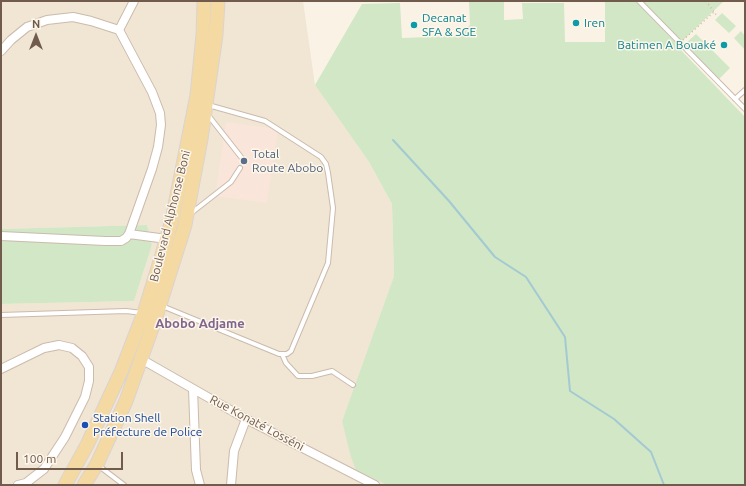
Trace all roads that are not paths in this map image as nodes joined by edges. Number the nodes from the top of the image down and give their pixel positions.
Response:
1 (134, 1) edge
2 (204, 1) edge
3 (218, 1) edge
4 (639, 1) edge
5 (119, 30) junction
6 (1, 51) edge
7 (745, 90) edge
8 (735, 99) junction
9 (205, 108) junction
10 (745, 109) edge
11 (241, 157) dead end
12 (240, 168) dead end
13 (187, 216) junction
14 (129, 234) junction
15 (1, 236) edge
16 (166, 240) junction
17 (160, 305) junction
18 (144, 313) junction
19 (1, 315) edge
20 (282, 354) junction
21 (141, 359) junction
22 (1, 369) edge
23 (353, 385) dead end
24 (194, 389) junction
25 (246, 419) junction
26 (97, 464) junction
27 (85, 484) edge
28 (18, 485) edge
29 (65, 485) edge
30 (124, 485) edge
31 (200, 485) edge
32 (231, 485) edge
33 (375, 485) edge

1 - 5 street
2 - 16 main road, Boulevard Alphonse Boni
3 - 9 main road, Boulevard Alphonse Boni
4 - 8 lane
5 - 6 street
5 - 14 street
7 - 8 lane
8 - 10 lane
9 - 11 lane
9 - 13 main road, Boulevard Alphonse Boni
9 - 20 lane
12 - 13 lane
13 - 17 main road, Boulevard Alphonse Boni
14 - 15 street
14 - 16 street
16 - 18 main road, Boulevard Alphonse Boni
17 - 20 lane
17 - 21 main road, Boulevard Alphonse Boni
18 - 19 lane
18 - 29 main road, Boulevard Alphonse Boni
20 - 23 lane
21 - 24 street, Rue Konaté Losséni
21 - 26 main road, Boulevard Alphonse Boni
22 - 28 street
24 - 25 street, Rue Konaté Losséni
24 - 31 street
25 - 32 street
25 - 33 street, Rue Konaté Losséni
26 - 27 main road, Boulevard Alphonse Boni
26 - 30 lane

